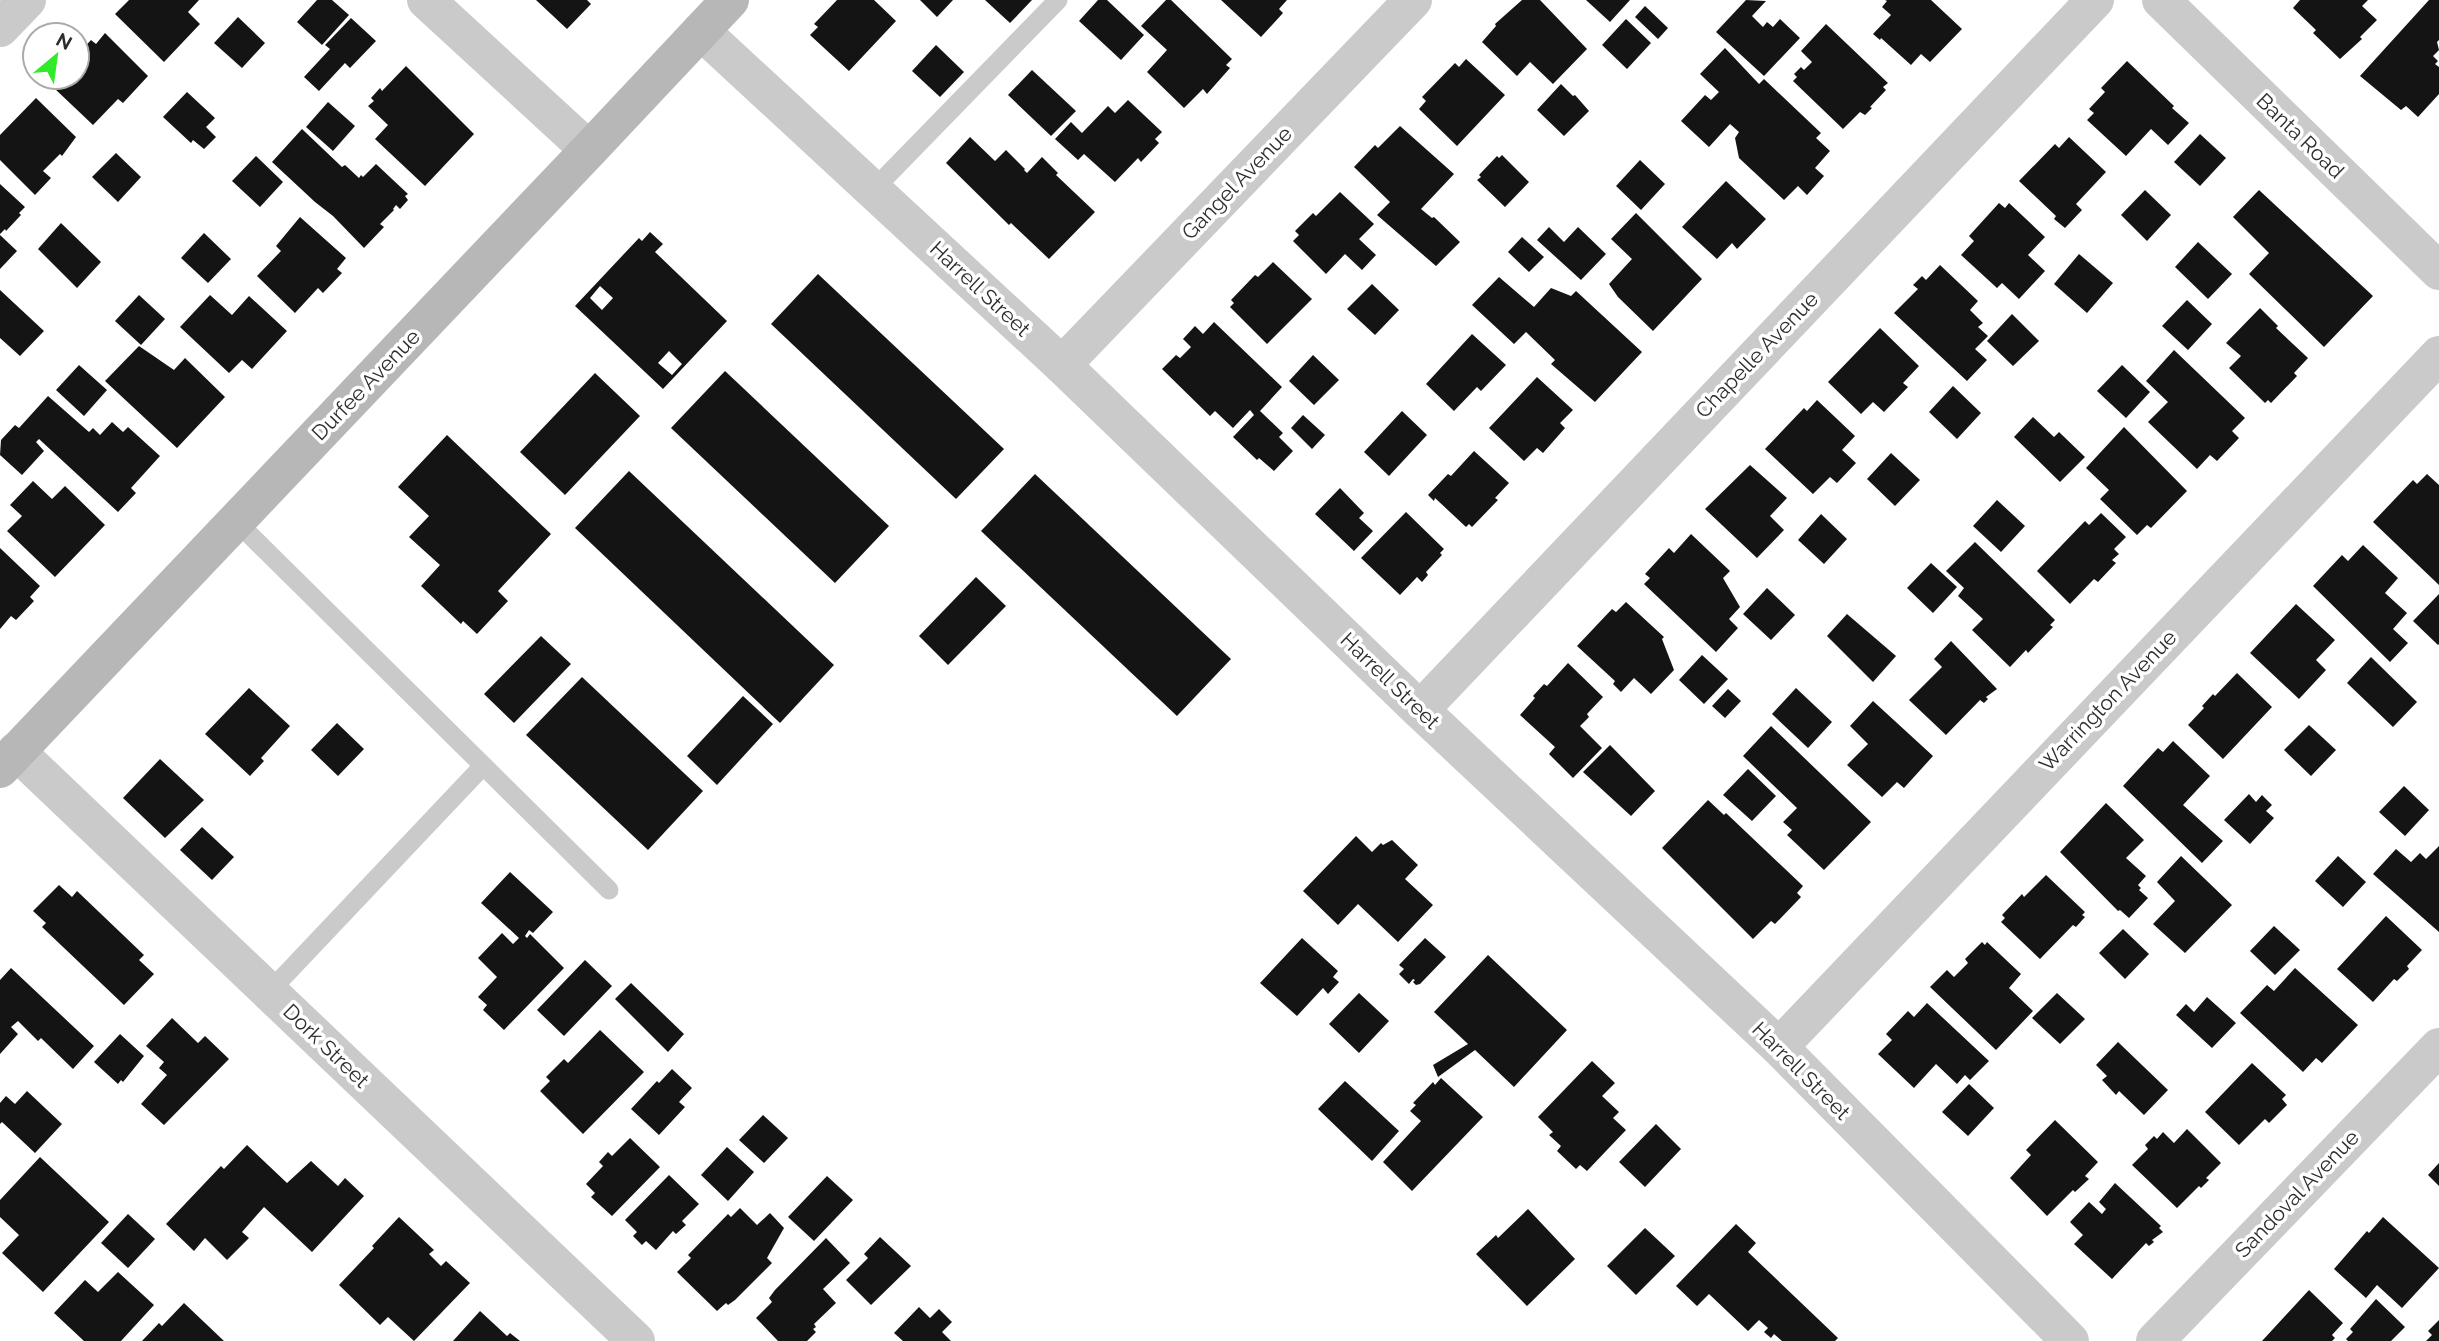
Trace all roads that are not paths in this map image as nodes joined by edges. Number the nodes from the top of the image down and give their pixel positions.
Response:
1 (27, 0) edge
2 (426, 0) edge
3 (730, 0) edge
4 (1058, 0) edge
5 (1413, 0) edge
6 (2095, 0) edge
7 (2161, 0) edge
8 (0, 28) edge
9 (701, 31) junction
10 (589, 150) junction
11 (873, 190) junction
12 (2439, 271) edge
13 (2439, 355) edge
14 (1062, 365) junction
15 (236, 522) junction
16 (1420, 710) junction
17 (8, 760) edge
18 (483, 766) junction
19 (609, 890) dead end
20 (269, 992) junction
21 (1779, 1047) junction
22 (2439, 1047) edge
23 (636, 1341) edge
24 (2070, 1341) edge
25 (2155, 1341) edge

1 - 8 street
2 - 10 street
3 - 9 street, Durfee Avenue
4 - 11 lane
5 - 14 street, Gangel Avenue
6 - 16 street, Chapelle Avenue
7 - 12 street, Banta Road
9 - 10 street, Durfee Avenue
9 - 11 street, Harrell Street
10 - 15 street, Durfee Avenue
11 - 14 street, Harrell Street
13 - 21 street, Warrington Avenue
14 - 16 street, Harrell Street
15 - 17 street, Durfee Avenue
15 - 18 lane
16 - 21 street, Harrell Street
17 - 20 street, Dork Street
18 - 19 lane
18 - 20 lane
20 - 23 street, Dork Street
21 - 24 street, Harrell Street
22 - 25 street, Sandoval Avenue

